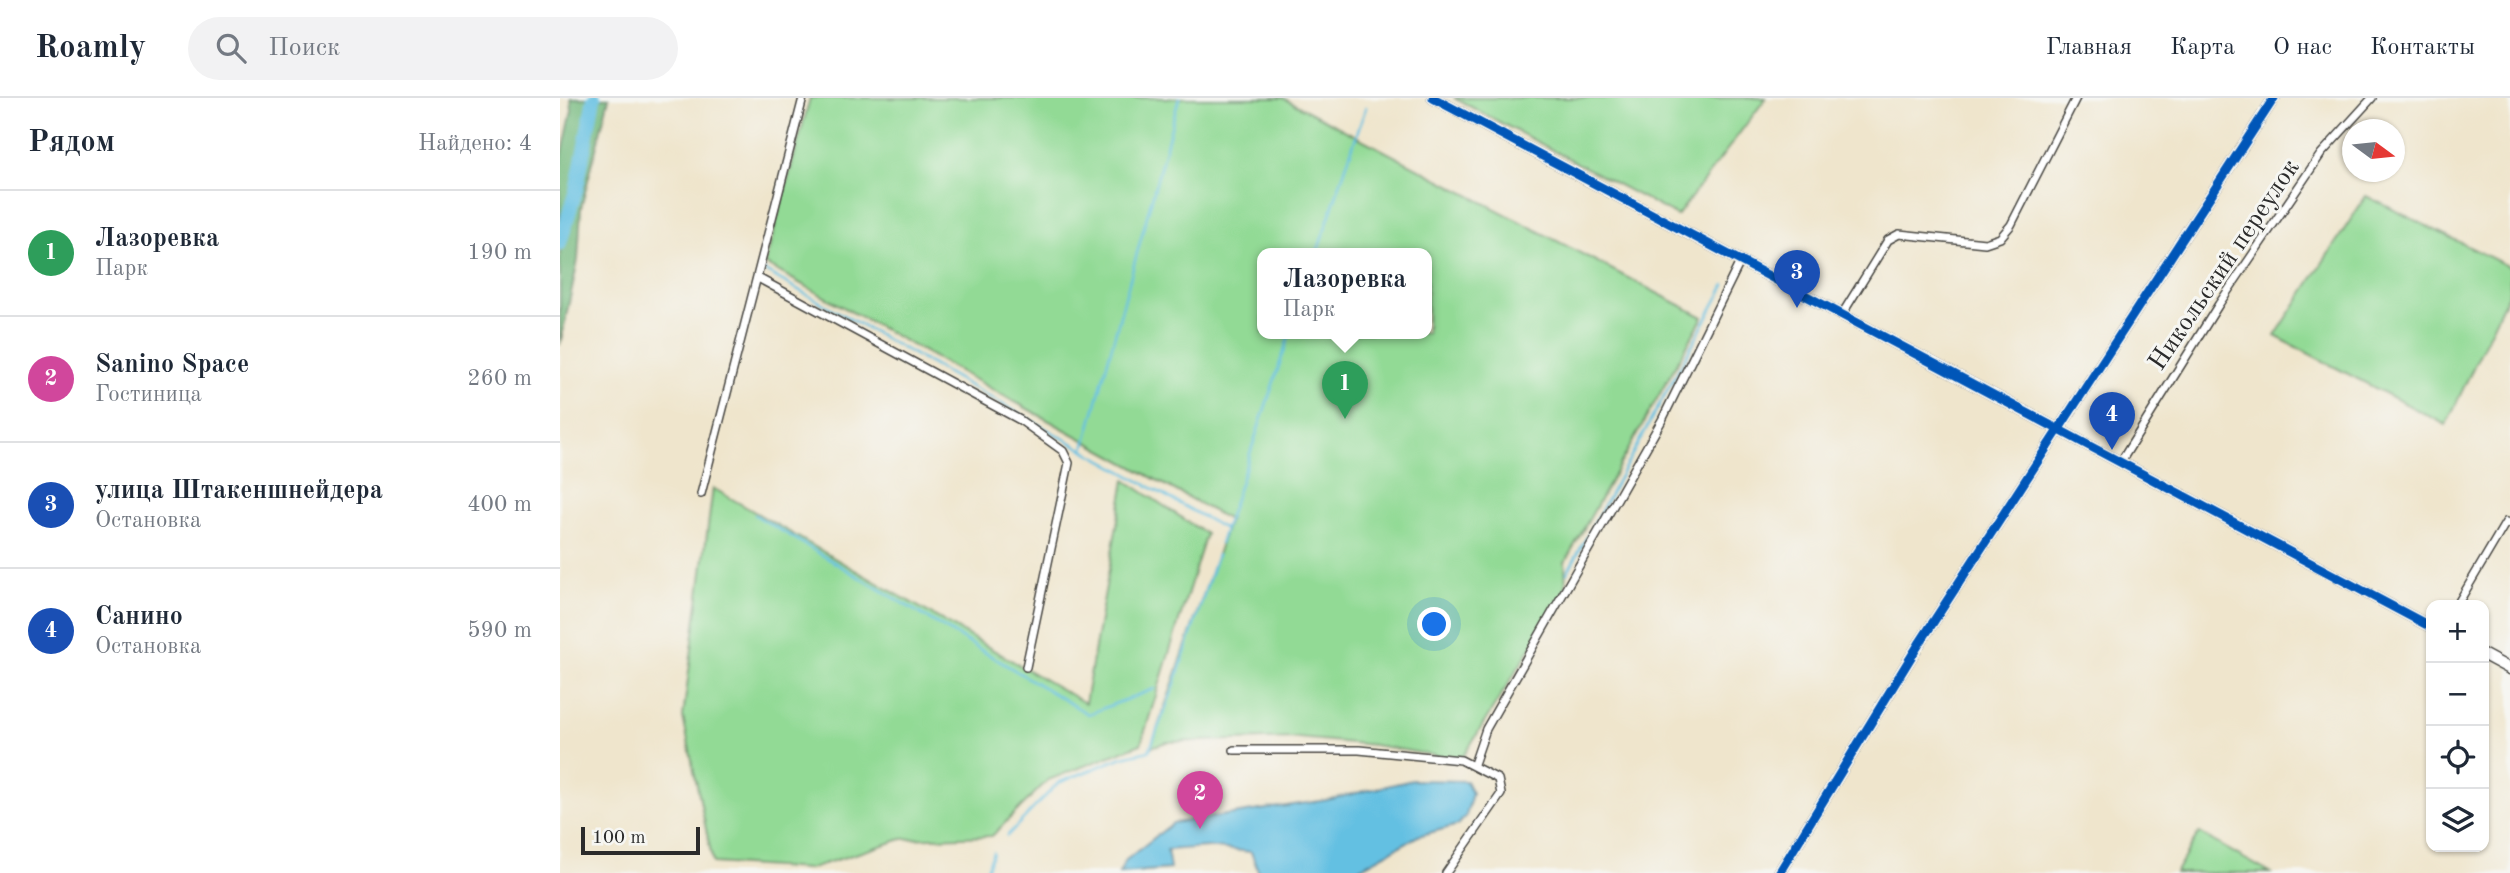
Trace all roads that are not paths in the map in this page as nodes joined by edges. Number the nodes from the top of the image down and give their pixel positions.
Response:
1 (803, 98) edge
2 (1433, 98) edge
3 (2076, 98) edge
4 (2274, 98) edge
5 (2372, 98) edge
6 (1740, 262) junction
7 (758, 278) junction
8 (1841, 316) junction
9 (2059, 430) junction
10 (2120, 463) junction
11 (701, 494) dead end
12 (2508, 523) edge
13 (2460, 600) edge
14 (2426, 624) edge
15 (2489, 658) edge
16 (1026, 667) dead end
17 (2510, 669) edge
18 (1234, 750) dead end
19 (1474, 764) junction
20 (1446, 873) edge
21 (1779, 873) edge

1 - 7 street
2 - 6 street
3 - 8 street
4 - 9 street
5 - 10 street, Никольский переулок
6 - 8 street
6 - 19 street
7 - 11 street
7 - 16 street
8 - 9 street
9 - 10 street
9 - 21 street
10 - 14 street
12 - 13 street
15 - 17 street
18 - 19 street
19 - 20 street

